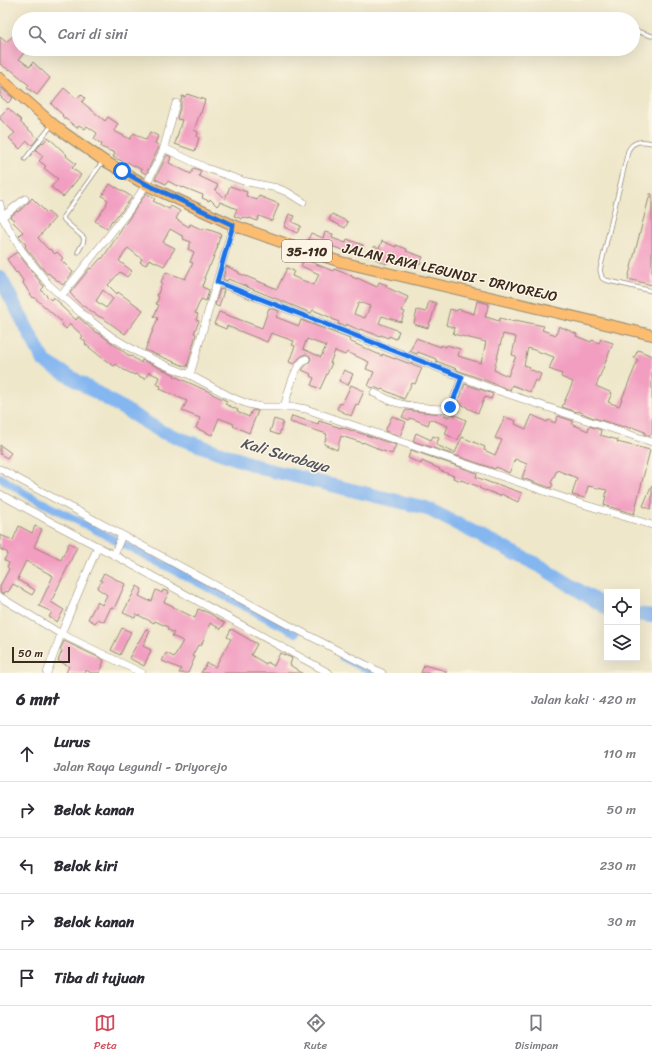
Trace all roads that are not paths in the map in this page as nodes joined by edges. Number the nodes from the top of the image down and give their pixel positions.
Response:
1 (640, 32) edge
2 (652, 36) edge
3 (0, 78) edge
4 (176, 104) dead end
5 (53, 124) junction
6 (652, 143) edge
7 (164, 148) junction
8 (25, 159) dead end
9 (103, 160) junction
10 (146, 184) junction
11 (25, 199) dead end
12 (303, 202) dead end
13 (0, 204) edge
14 (2, 217) junction
15 (233, 225) junction
16 (78, 252) dead end
17 (217, 282) junction
18 (652, 291) edge
19 (61, 296) junction
20 (652, 335) edge
21 (306, 359) dead end
22 (190, 375) junction
23 (462, 377) junction
24 (374, 393) dead end
25 (284, 407) junction
26 (652, 442) edge
27 (0, 469) edge
28 (0, 494) edge
29 (652, 525) edge
30 (122, 537) junction
31 (98, 546) junction
32 (115, 552) junction
33 (0, 597) edge
34 (61, 634) junction
35 (326, 672) edge
36 (47, 673) edge
37 (142, 673) edge
38 (382, 673) edge

1 - 2 lane
3 - 5 main road, JALAN RAYA LEGUNDI - DRIYOREJO / 35-110
4 - 7 street
5 - 8 lane
5 - 9 main road, JALAN RAYA LEGUNDI - DRIYOREJO / 35-110
6 - 18 lane
7 - 10 street
7 - 12 street
9 - 10 main road, JALAN RAYA LEGUNDI - DRIYOREJO / 35-110
9 - 16 lane
10 - 15 main road, JALAN RAYA LEGUNDI - DRIYOREJO / 35-110
10 - 19 street
11 - 14 street
13 - 14 street
14 - 19 street
15 - 17 street
15 - 20 main road, JALAN RAYA LEGUNDI - DRIYOREJO / 35-110
17 - 22 street
17 - 23 street
19 - 22 street
21 - 25 street
22 - 25 street
23 - 24 street
23 - 26 street
25 - 29 street
27 - 30 street
28 - 31 street
30 - 32 street
30 - 38 street
31 - 32 street
31 - 34 street
32 - 35 street
33 - 34 street
34 - 36 street
34 - 37 street

